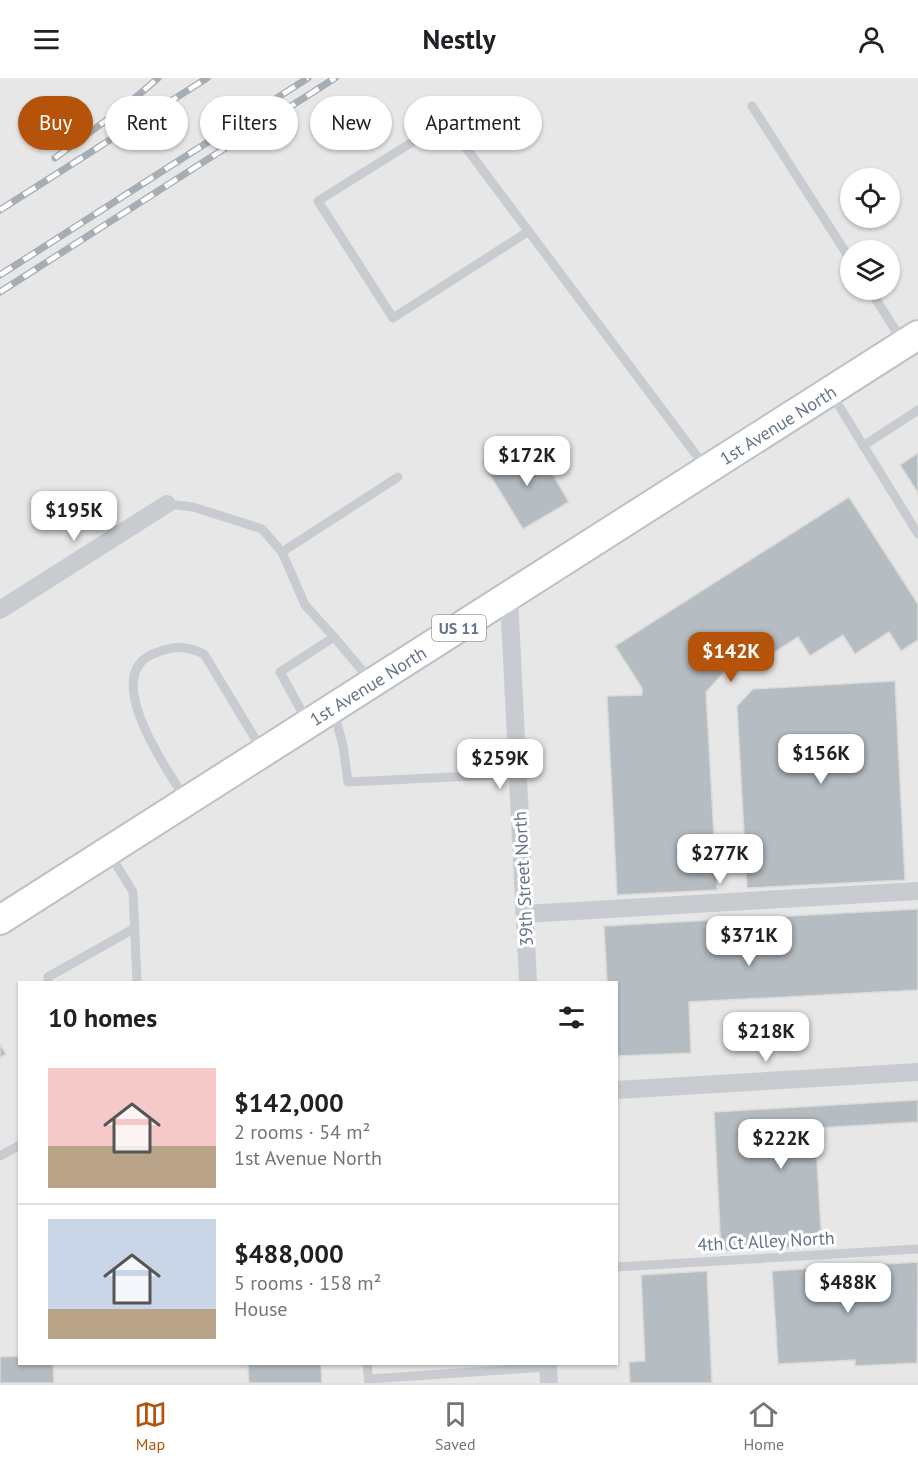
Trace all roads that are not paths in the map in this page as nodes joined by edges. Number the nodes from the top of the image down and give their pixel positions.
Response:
1 (752, 106) dead end
2 (529, 231) junction
3 (840, 243) edge
4 (878, 300) edge
5 (911, 340) edge
6 (830, 391) junction
7 (918, 410) edge
8 (863, 446) junction
9 (707, 470) junction
10 (398, 477) dead end
11 (167, 504) joint
12 (918, 534) edge
13 (282, 552) junction
14 (509, 597) junction
15 (0, 610) edge
16 (334, 637) junction
17 (373, 683) junction
18 (332, 708) junction
19 (308, 723) junction
20 (263, 752) junction
21 (517, 774) junction
22 (186, 801) junction
23 (108, 851) junction
24 (918, 891) edge
25 (525, 914) junction
26 (0, 920) edge
27 (135, 928) junction
28 (48, 981) edge
29 (137, 981) edge
30 (528, 981) edge
31 (918, 1072) edge
32 (618, 1089) edge
33 (18, 1146) edge
34 (0, 1156) edge
35 (918, 1249) edge
36 (618, 1267) edge
37 (367, 1365) edge
38 (548, 1371) edge
39 (369, 1381) edge

1 - 3 lane
2 - 2 lane
2 - 9 lane
4 - 5 lane
5 - 6 main road, 1st Avenue North / US 11
6 - 8 lane
6 - 9 main road, 1st Avenue North / US 11
7 - 8 lane
8 - 12 lane
9 - 14 main road, 1st Avenue North / US 11
10 - 13 lane
11 - 13 lane
11 - 15 street
13 - 16 lane
14 - 17 main road, 1st Avenue North / US 11
14 - 21 street, 39th Street North
16 - 17 lane
16 - 19 lane
17 - 18 main road, 1st Avenue North / US 11
18 - 19 main road, 1st Avenue North / US 11
18 - 21 lane
19 - 20 main road, 1st Avenue North / US 11
20 - 22 main road, 1st Avenue North / US 11
20 - 22 lane
21 - 25 street, 39th Street North
22 - 23 main road, 1st Avenue North / US 11
23 - 26 main road, 1st Avenue North / US 11
23 - 27 lane
24 - 25 street
25 - 30 street, 39th Street North
27 - 28 lane
27 - 29 lane
31 - 32 street
33 - 34 lane
35 - 36 lane, 4th Ct Alley North
37 - 39 lane
38 - 39 lane

